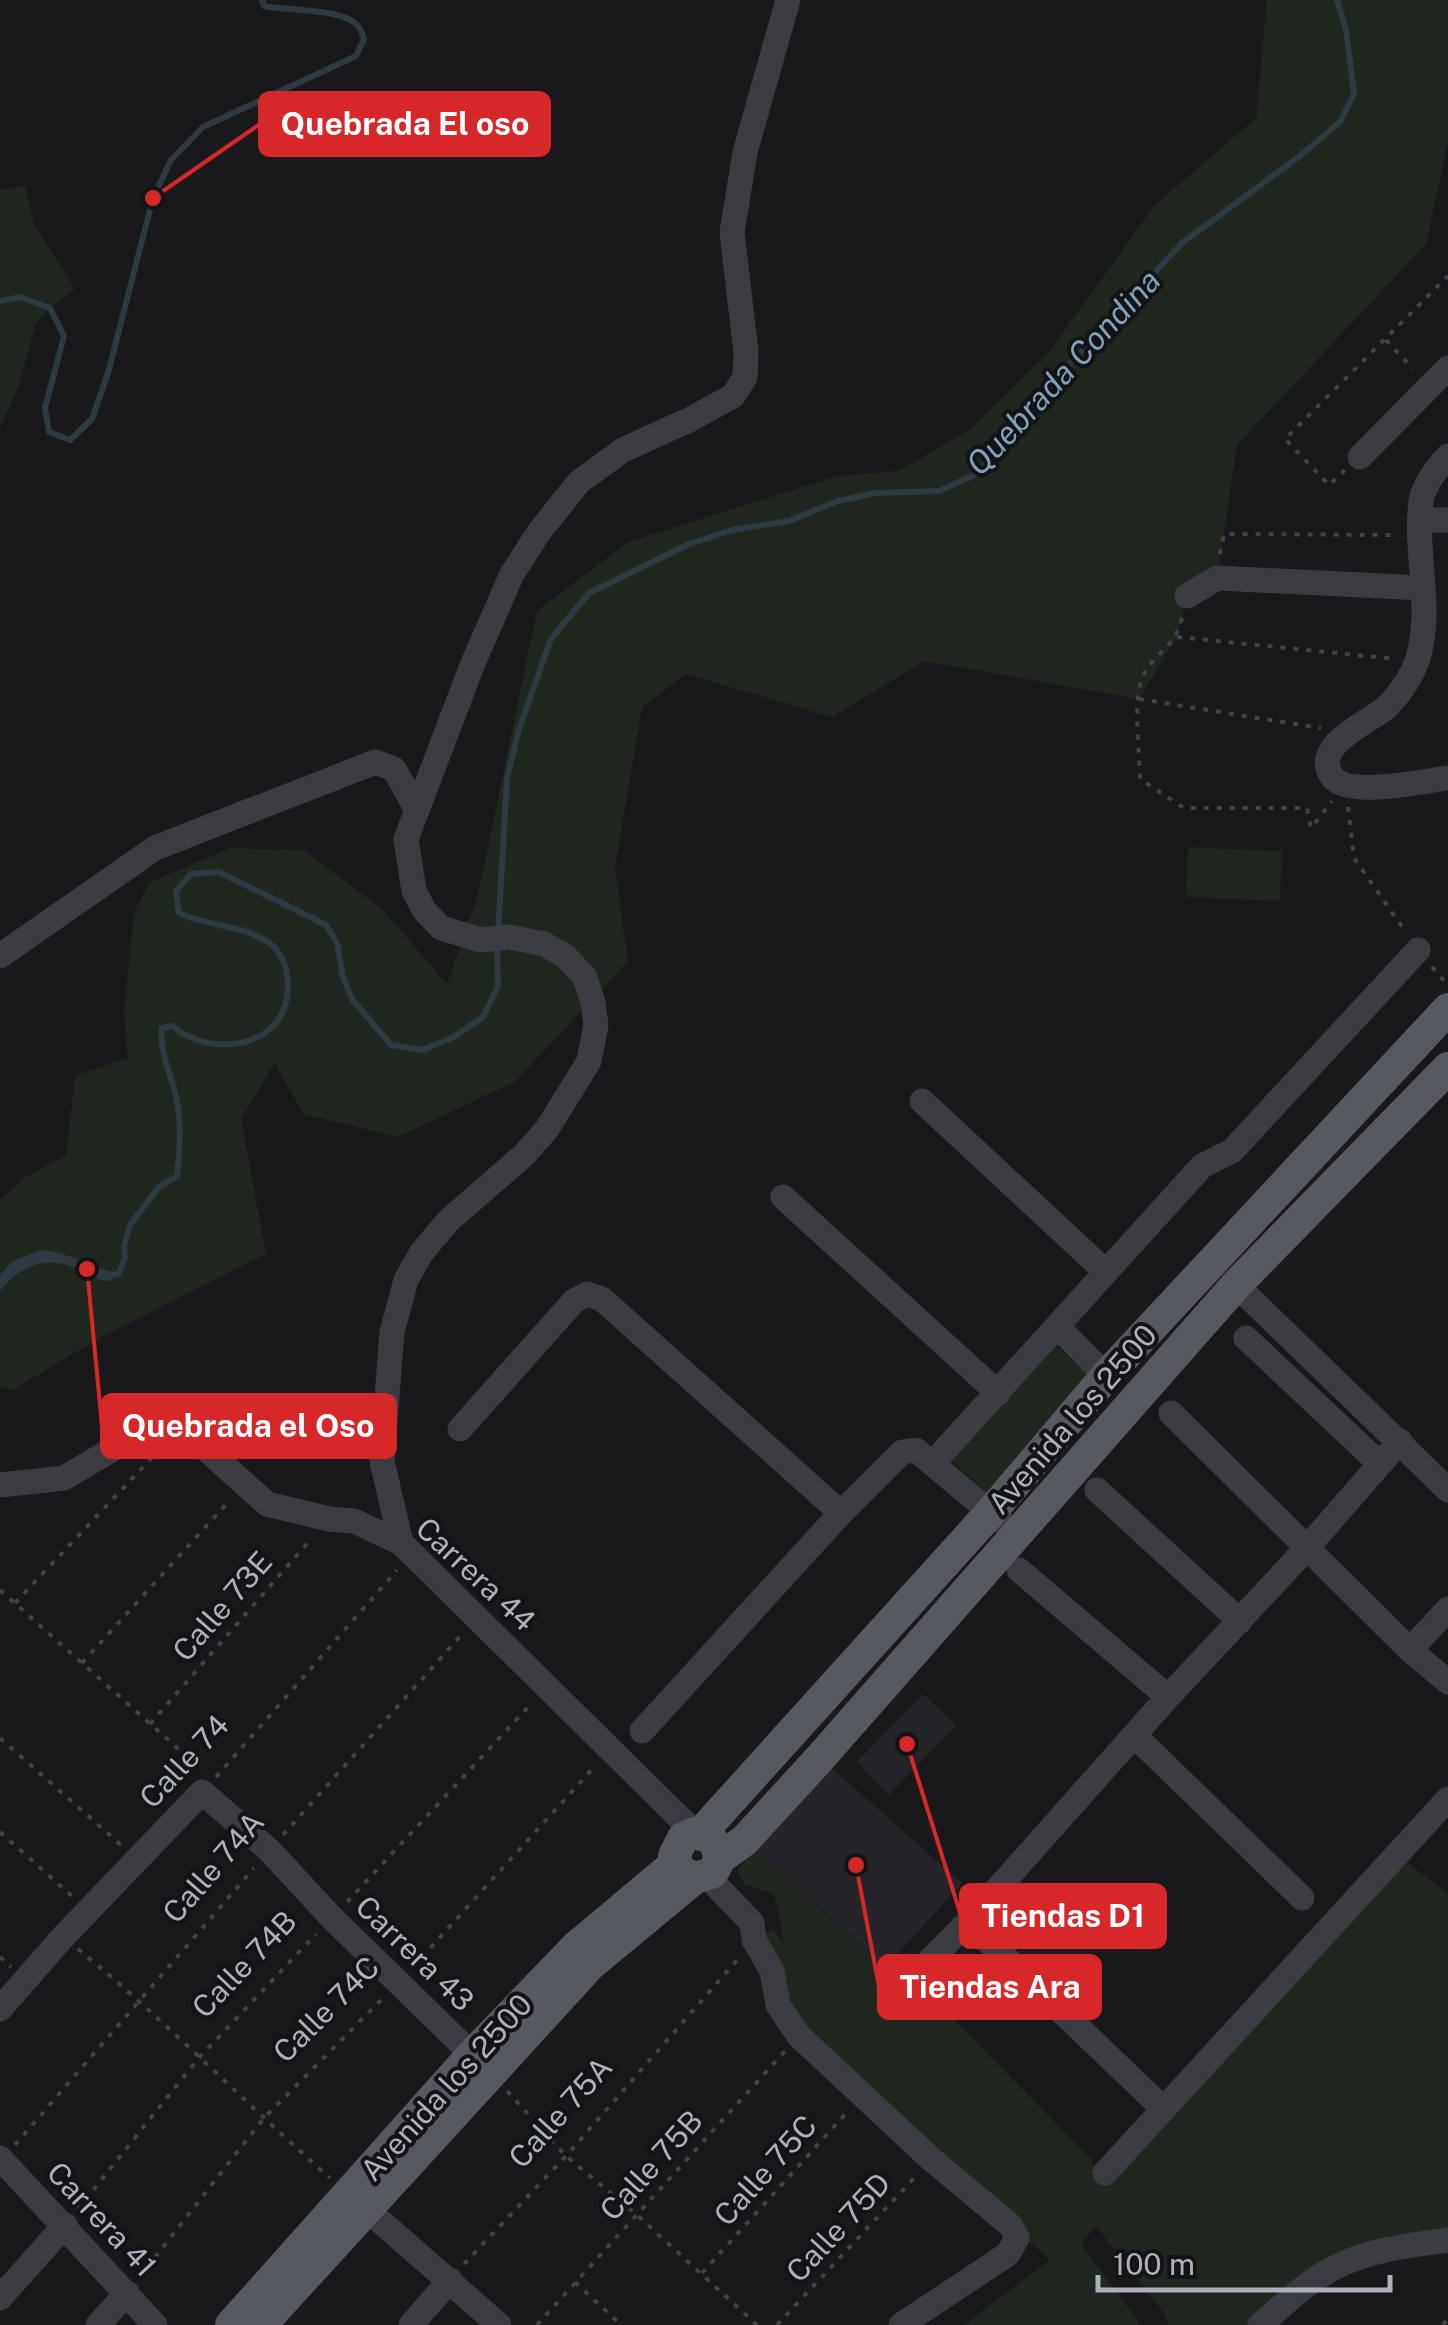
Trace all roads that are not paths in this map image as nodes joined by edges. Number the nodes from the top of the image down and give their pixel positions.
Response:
1 (788, 0) edge
2 (1448, 368) edge
3 (1448, 456) edge
4 (1360, 457) road end
5 (1431, 525) edge
6 (1424, 588) junction
7 (1188, 596) road end
8 (1448, 778) edge
9 (416, 808) junction
10 (1418, 950) road end
11 (0, 956) edge
12 (1448, 1010) edge
13 (1448, 1068) edge
14 (922, 1101) dead end
15 (783, 1197) dead end
16 (1106, 1272) junction
17 (1236, 1286) junction
18 (1057, 1326) junction
19 (1246, 1338) dead end
20 (1106, 1376) junction
21 (998, 1393) junction
22 (1171, 1414) dead end
23 (460, 1428) dead end
24 (1400, 1441) junction
25 (932, 1464) junction
26 (1380, 1464) junction
27 (0, 1485) edge
28 (1096, 1490) dead end
29 (1448, 1490) edge
30 (841, 1513) junction
31 (1004, 1523) junction
32 (406, 1548) junction
33 (1306, 1549) junction
34 (1019, 1570) dead end
35 (1448, 1609) edge
36 (1240, 1621) junction
37 (1410, 1650) junction
38 (1448, 1682) edge
39 (1168, 1697) junction
40 (642, 1731) dead end
41 (1135, 1736) junction
42 (208, 1786) joint
43 (1448, 1798) edge
44 (704, 1863) junction
45 (1302, 1898) dead end
46 (968, 1922) junction
47 (912, 1978) dead end
48 (0, 2009) edge
49 (482, 2064) junction
50 (1153, 2099) dead end
51 (1, 2160) edge
52 (1104, 2173) dead end
53 (358, 2201) junction
54 (65, 2225) junction
55 (1448, 2240) edge
56 (450, 2280) junction
57 (127, 2293) junction
58 (0, 2298) edge
59 (98, 2325) edge
60 (155, 2325) edge
61 (231, 2325) edge
62 (261, 2325) edge
63 (410, 2325) edge
64 (498, 2325) edge
65 (901, 2325) edge
66 (1260, 2325) edge

1 - 9 street
2 - 4 street
3 - 5 street
5 - 6 street
6 - 7 street
6 - 8 street
9 - 11 street
9 - 32 street
10 - 16 street
12 - 20 main road, Avenida los 2500
13 - 17 main road, Avenida los 2500
14 - 16 street
15 - 21 street
16 - 18 street
17 - 24 street
17 - 31 main road, Avenida los 2500
18 - 20 street
18 - 21 street
19 - 26 street
20 - 31 main road, Avenida los 2500
21 - 25 street
22 - 33 street
23 - 30 street
24 - 26 street
24 - 29 street
25 - 30 street
25 - 31 street
26 - 33 street
27 - 32 street, Carrera 44
28 - 36 street
30 - 40 street
31 - 44 main road, Avenida los 2500
32 - 44 street, Carrera 44
33 - 36 street
33 - 37 street
34 - 39 street
35 - 37 street
36 - 39 street
37 - 38 street
39 - 41 street
41 - 45 street
41 - 46 street
42 - 48 street, Calle 74
42 - 49 street, Carrera 43
43 - 52 street
44 - 49 main road, Avenida los 2500
44 - 65 street, Carrera 44
46 - 47 street
46 - 50 street
49 - 53 main road, Avenida los 2500
51 - 54 street, Carrera 41
53 - 56 street
53 - 61 main road, Avenida los 2500
53 - 62 main road, Avenida los 2500
54 - 57 street, Carrera 41
54 - 58 street
55 - 66 street
56 - 63 street
56 - 64 street
57 - 59 street
57 - 60 street, Carrera 41

